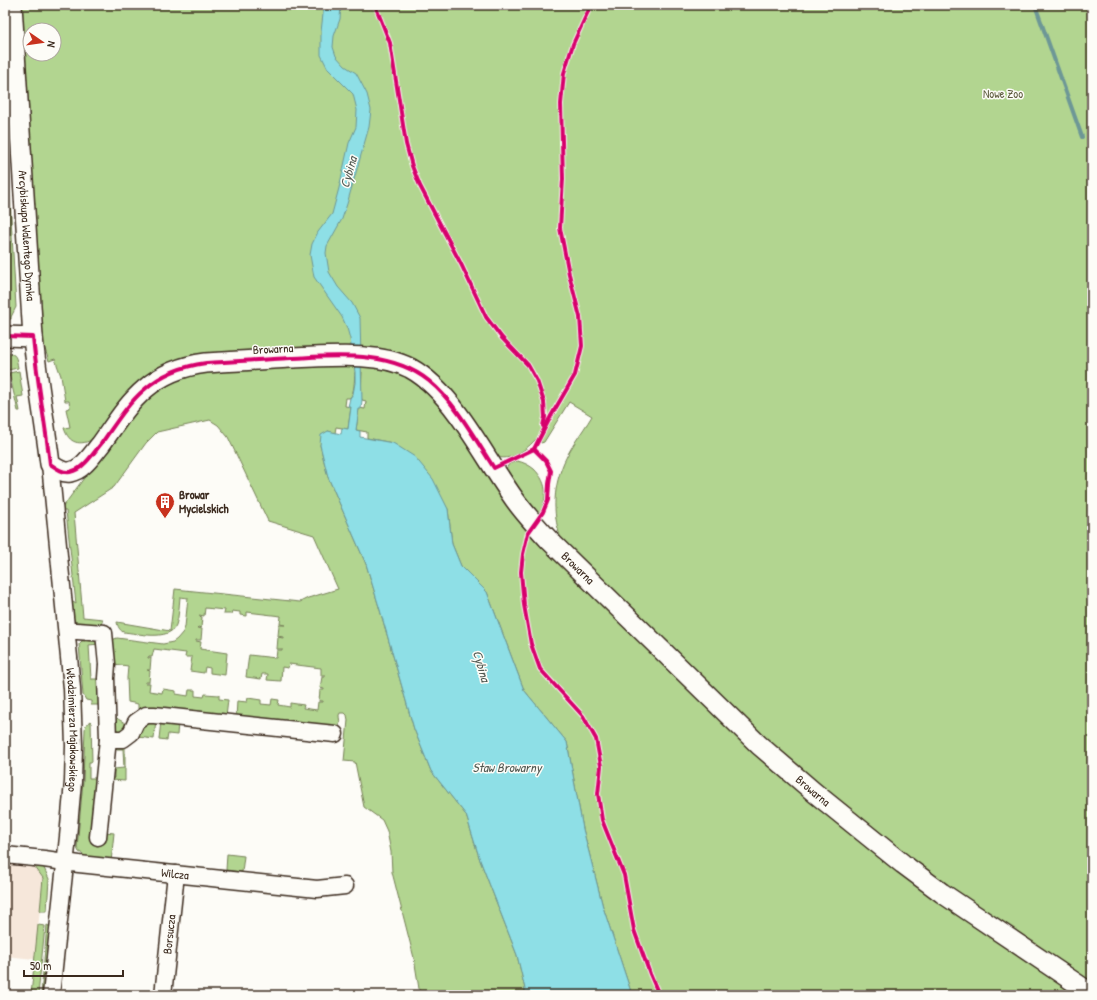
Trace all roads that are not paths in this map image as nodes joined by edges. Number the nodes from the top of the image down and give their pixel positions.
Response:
1 (12, 5) edge
2 (5, 336) edge
3 (33, 337) junction
4 (50, 464) junction
5 (67, 631) junction
6 (335, 734) dead end
7 (108, 739) junction
8 (98, 837) dead end
9 (5, 855) edge
10 (64, 862) junction
11 (176, 874) junction
12 (345, 886) dead end
13 (1092, 994) edge
14 (51, 995) edge
15 (163, 995) edge

1 - 3 street, Arcybiskupa Walentego Dymka
2 - 3 street
3 - 4 street, Arcybiskupa Walentego Dymka
4 - 5 street, Włodzimierza Majakowskiego
4 - 13 street, Browarna
5 - 7 street
5 - 10 street, Włodzimierza Majakowskiego
6 - 7 street
7 - 8 street
9 - 10 street, Wilcza
10 - 11 street, Wilcza
10 - 14 street, Włodzimierza Majakowskiego
11 - 12 street, Wilcza
11 - 15 street, Borsucza

